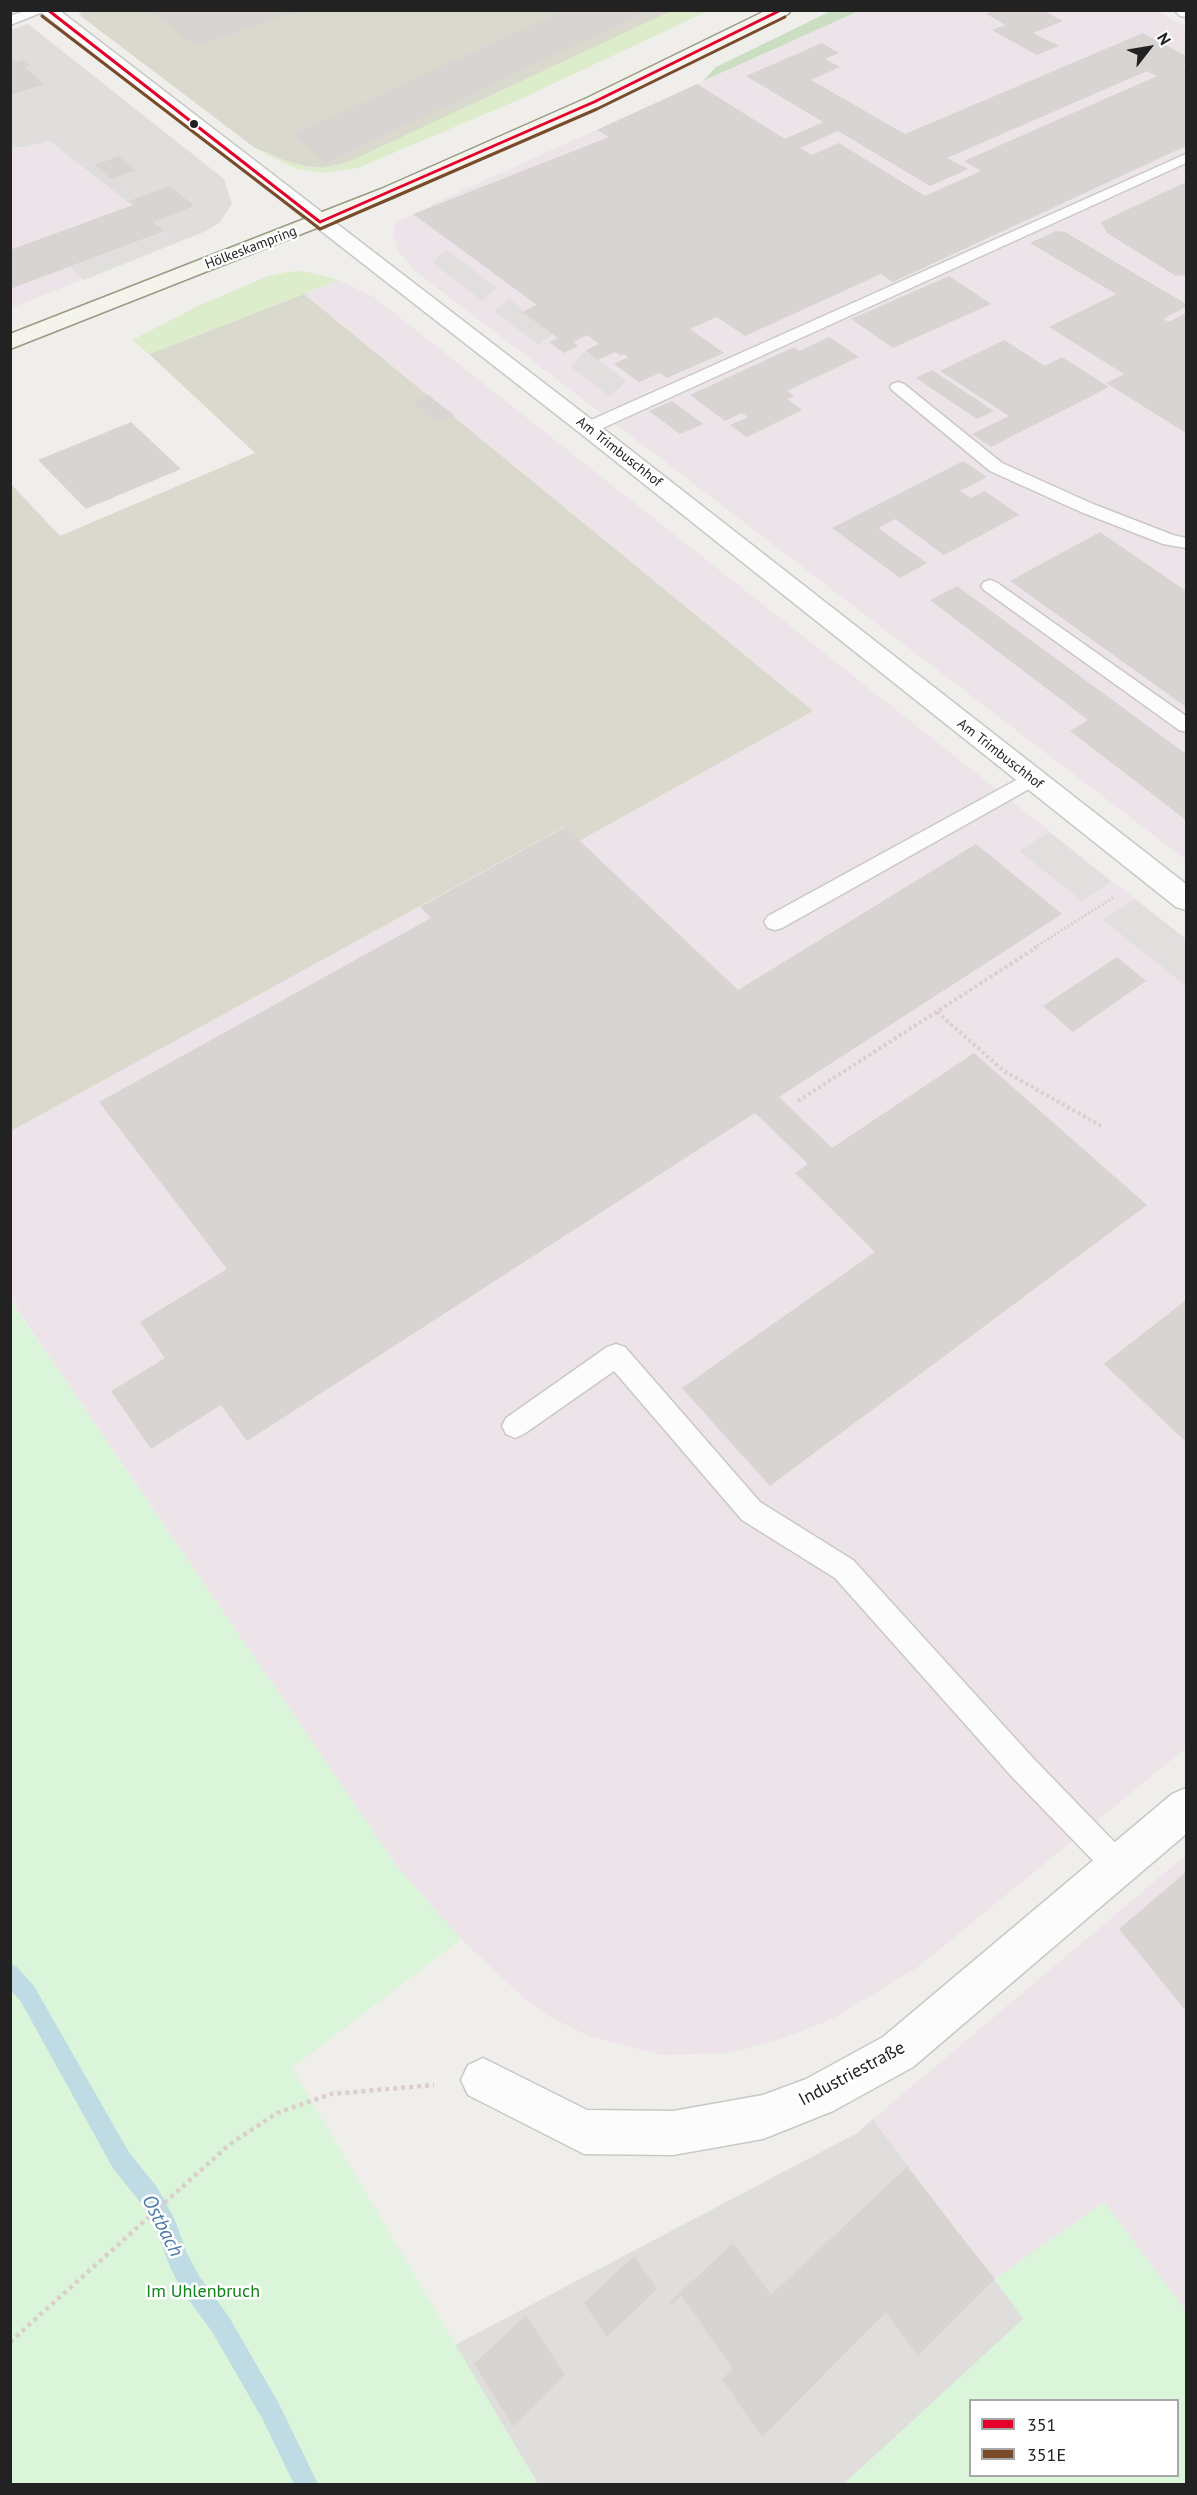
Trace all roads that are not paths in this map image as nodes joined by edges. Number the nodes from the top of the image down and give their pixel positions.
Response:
1 (44, 10) edge
2 (782, 10) edge
3 (10, 21) edge
4 (1186, 158) edge
5 (320, 222) junction
6 (10, 342) edge
7 (898, 387) dead end
8 (588, 428) junction
9 (1186, 543) edge
10 (990, 586) dead end
11 (1186, 725) edge
12 (1031, 778) junction
13 (1186, 899) edge
14 (775, 922) dead end
15 (515, 1426) dead end
16 (1186, 1808) edge
17 (1118, 1866) junction
18 (483, 2080) road end

1 - 3 lane
1 - 5 street, Am Trimbuschhof
2 - 5 main road, Hölkeskampring
4 - 8 lane
5 - 6 main road, Hölkeskampring
5 - 8 street, Am Trimbuschhof
7 - 9 lane
8 - 12 street, Am Trimbuschhof
10 - 11 lane
12 - 13 street, Am Trimbuschhof
12 - 14 lane
15 - 17 lane
16 - 17 street, Industriestraße
17 - 18 street, Industriestraße

